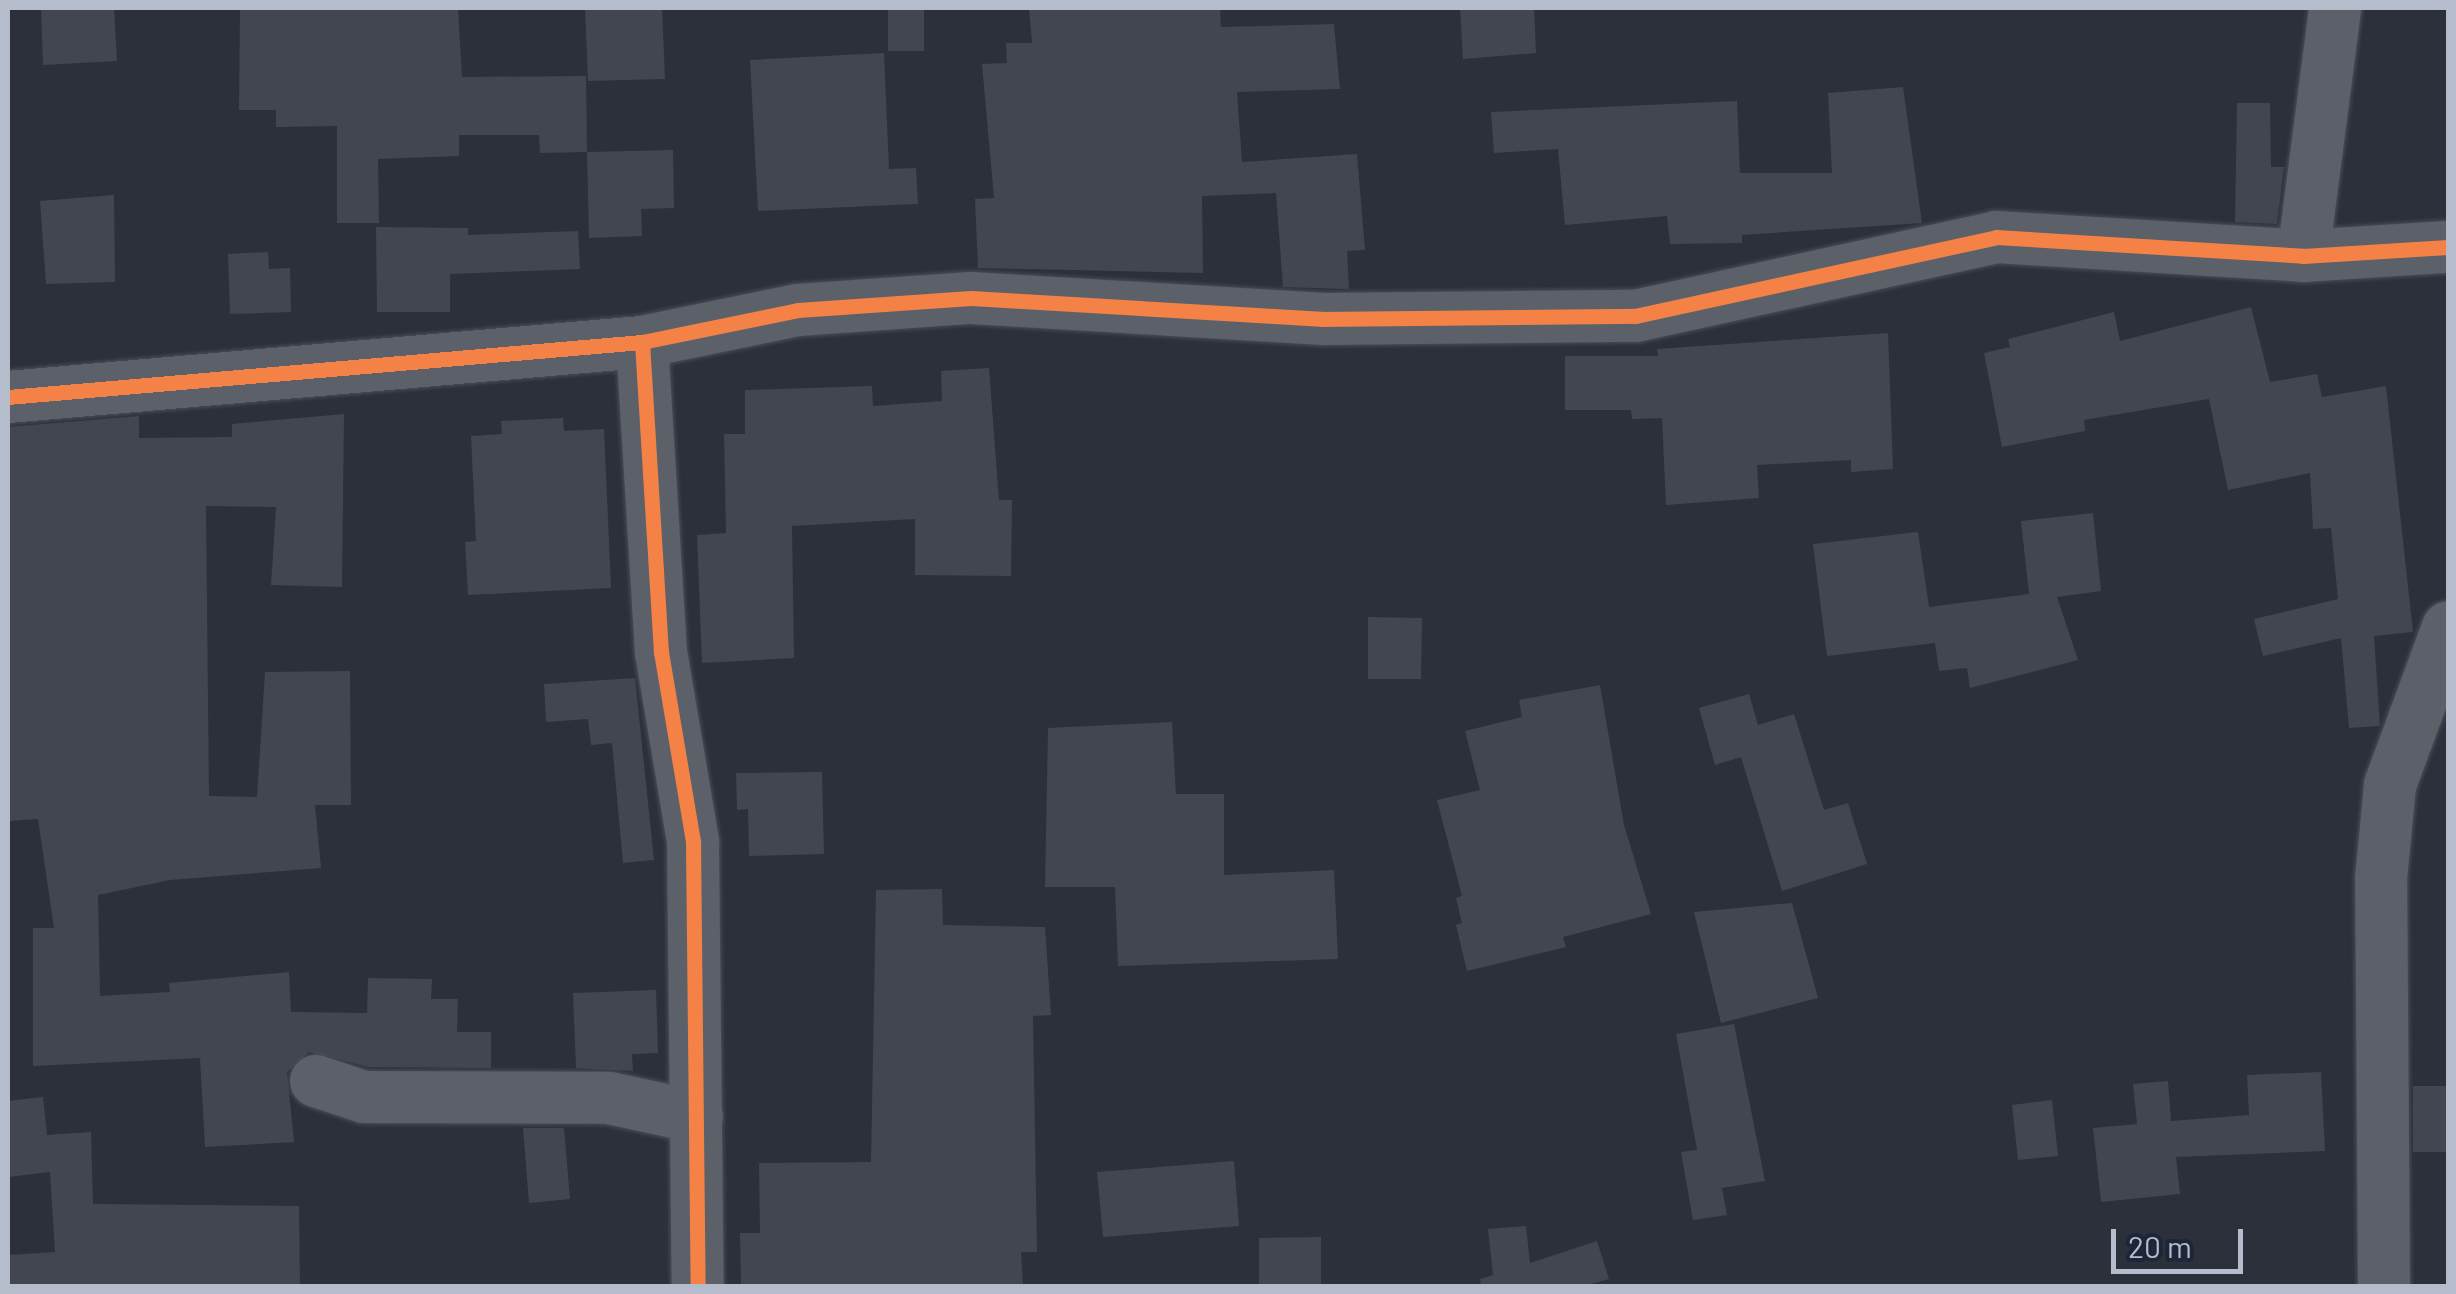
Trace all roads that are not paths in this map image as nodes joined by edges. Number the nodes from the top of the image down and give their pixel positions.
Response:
1 (2336, 8) edge
2 (2448, 247) edge
3 (2303, 256) junction
4 (642, 342) junction
5 (8, 398) edge
6 (2448, 628) edge
7 (316, 1081) dead end
8 (697, 1117) junction
9 (698, 1286) edge
10 (2384, 1286) edge

1 - 3 street
2 - 3 street
3 - 4 street
4 - 5 street
4 - 8 street
6 - 10 street
7 - 8 street
8 - 9 street

